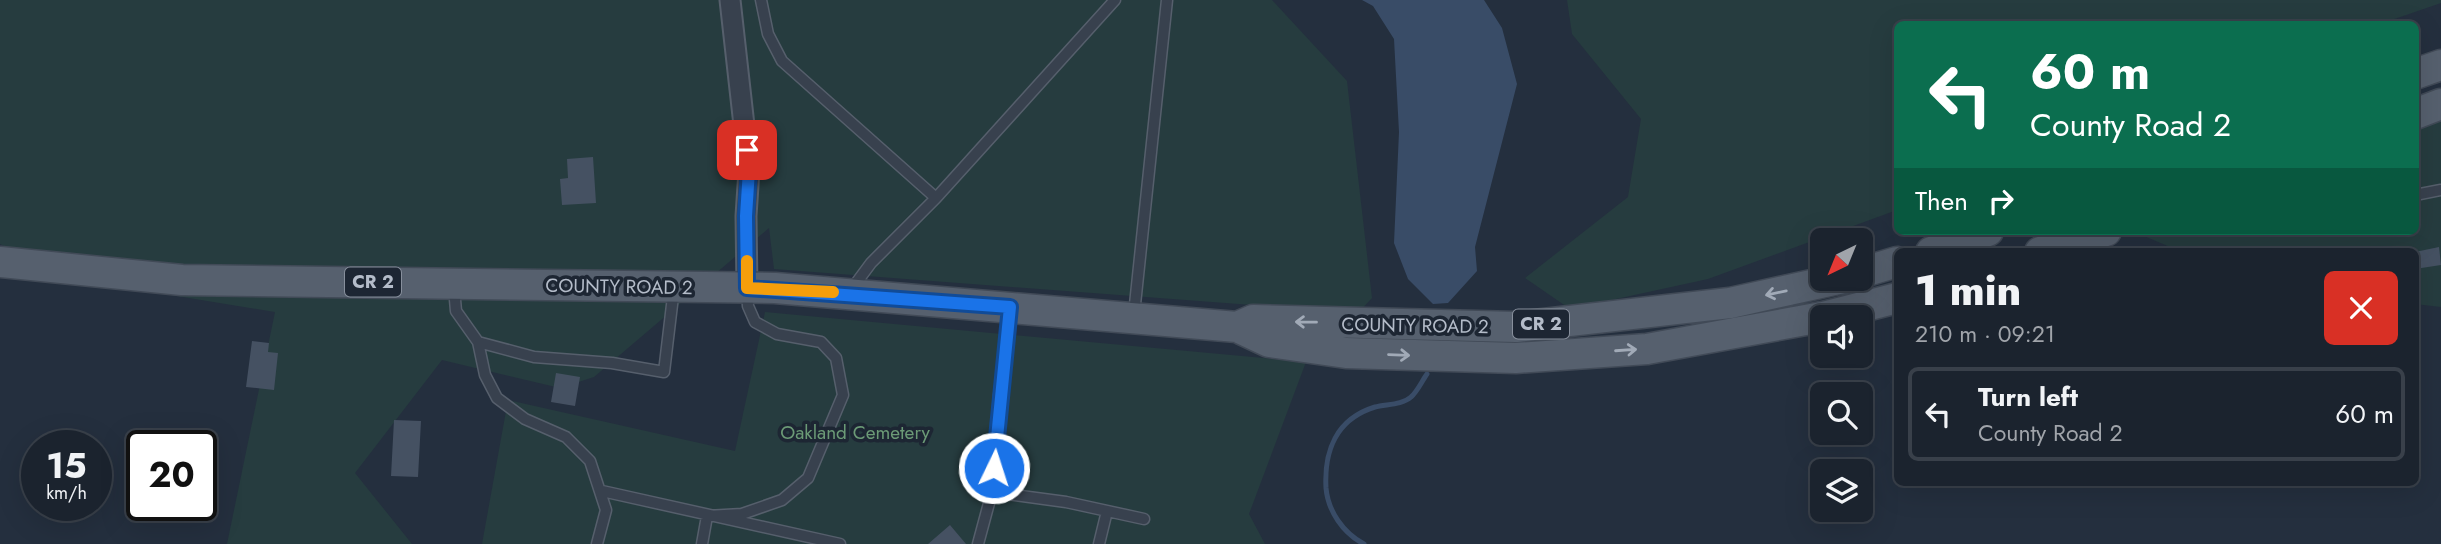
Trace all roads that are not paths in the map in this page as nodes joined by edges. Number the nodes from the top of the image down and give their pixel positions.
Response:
1 (730, 0) edge
2 (761, 0) edge
3 (1115, 0) edge
4 (1167, 0) edge
5 (2441, 65) edge
6 (2419, 73) edge
7 (2441, 104) edge
8 (2419, 112) edge
9 (2441, 190) edge
10 (2419, 194) edge
11 (936, 198) junction
12 (1977, 235) edge
13 (2093, 235) edge
14 (1942, 248) edge
15 (2053, 248) edge
16 (0, 262) edge
17 (1894, 263) edge
18 (1873, 269) edge
19 (454, 284) junction
20 (1810, 285) edge
21 (675, 287) junction
22 (747, 288) junction
23 (848, 293) junction
24 (1894, 299) edge
25 (1869, 305) edge
26 (1010, 307) junction
27 (1134, 318) junction
28 (1810, 319) edge
29 (1237, 327) junction
30 (478, 342) junction
31 (602, 491) junction
32 (992, 492) junction
33 (1107, 511) junction
34 (707, 516) junction
35 (1144, 519) dead end
36 (597, 544) edge
37 (702, 544) edge
38 (840, 544) edge
39 (978, 544) edge
40 (1099, 544) edge

1 - 22 street
2 - 11 lane
3 - 11 lane
4 - 27 lane
5 - 6 main road
7 - 8 main road
9 - 10 lane
11 - 23 lane
12 - 14 main road
13 - 15 main road
16 - 19 main road, COUNTY ROAD 2 / CR 2
17 - 18 main road
19 - 21 main road, COUNTY ROAD 2 / CR 2
19 - 30 lane
20 -> 29 main road, COUNTY ROAD 2 / CR 2
21 - 22 main road, COUNTY ROAD 2 / CR 2
21 - 30 lane
22 - 23 main road, COUNTY ROAD 2 / CR 2
22 - 34 lane
23 - 26 main road, COUNTY ROAD 2 / CR 2
24 - 25 main road, COUNTY ROAD 2 / CR 2
26 - 27 main road, COUNTY ROAD 2 / CR 2
26 - 32 lane
27 - 29 main road, COUNTY ROAD 2 / CR 2
29 -> 28 main road, COUNTY ROAD 2 / CR 2
30 - 31 lane
31 - 34 lane
31 - 36 lane
32 - 33 lane
32 - 39 lane
33 - 35 lane
33 - 40 lane
34 - 37 lane
34 - 38 lane

